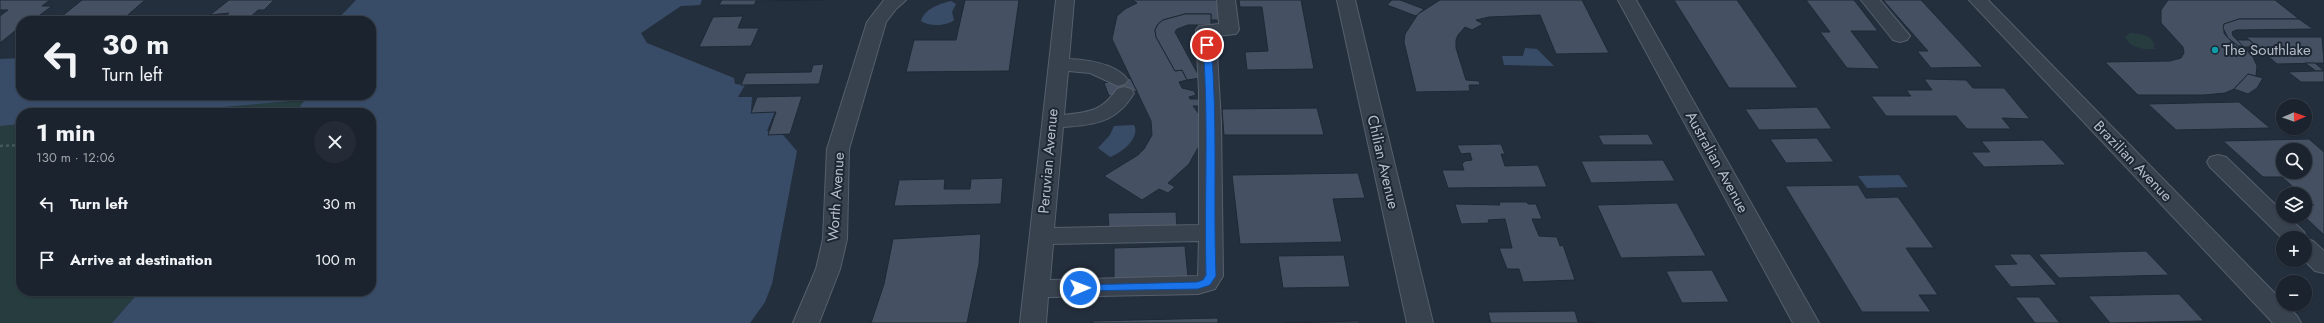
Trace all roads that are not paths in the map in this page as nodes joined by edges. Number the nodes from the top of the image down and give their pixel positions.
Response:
1 (1065, 0) edge
2 (1226, 0) edge
3 (1346, 0) edge
4 (1627, 0) edge
5 (1870, 0) edge
6 (1978, 0) edge
7 (893, 2) edge
8 (1900, 36) dead end
9 (1058, 64) junction
10 (1052, 122) junction
11 (2218, 162) dead end
12 (2289, 231) edge
13 (1209, 233) junction
14 (1041, 236) junction
15 (2312, 254) edge
16 (2324, 265) edge
17 (1036, 289) junction
18 (806, 323) edge
19 (1032, 323) edge
20 (1420, 323) edge
21 (1806, 323) edge
22 (2288, 323) edge

1 - 9 street, Peruvian Avenue
2 - 13 street
3 - 20 street, Chilian Avenue
4 - 21 street, Australian Avenue
5 - 8 street
6 - 22 street, Brazilian Avenue
7 - 18 street, Worth Avenue
9 - 10 street, Peruvian Avenue
9 - 10 street
10 - 14 street, Peruvian Avenue
11 - 12 street
13 - 14 street
13 - 17 street
14 - 17 street, Peruvian Avenue
15 - 16 street
17 - 19 street, Peruvian Avenue

